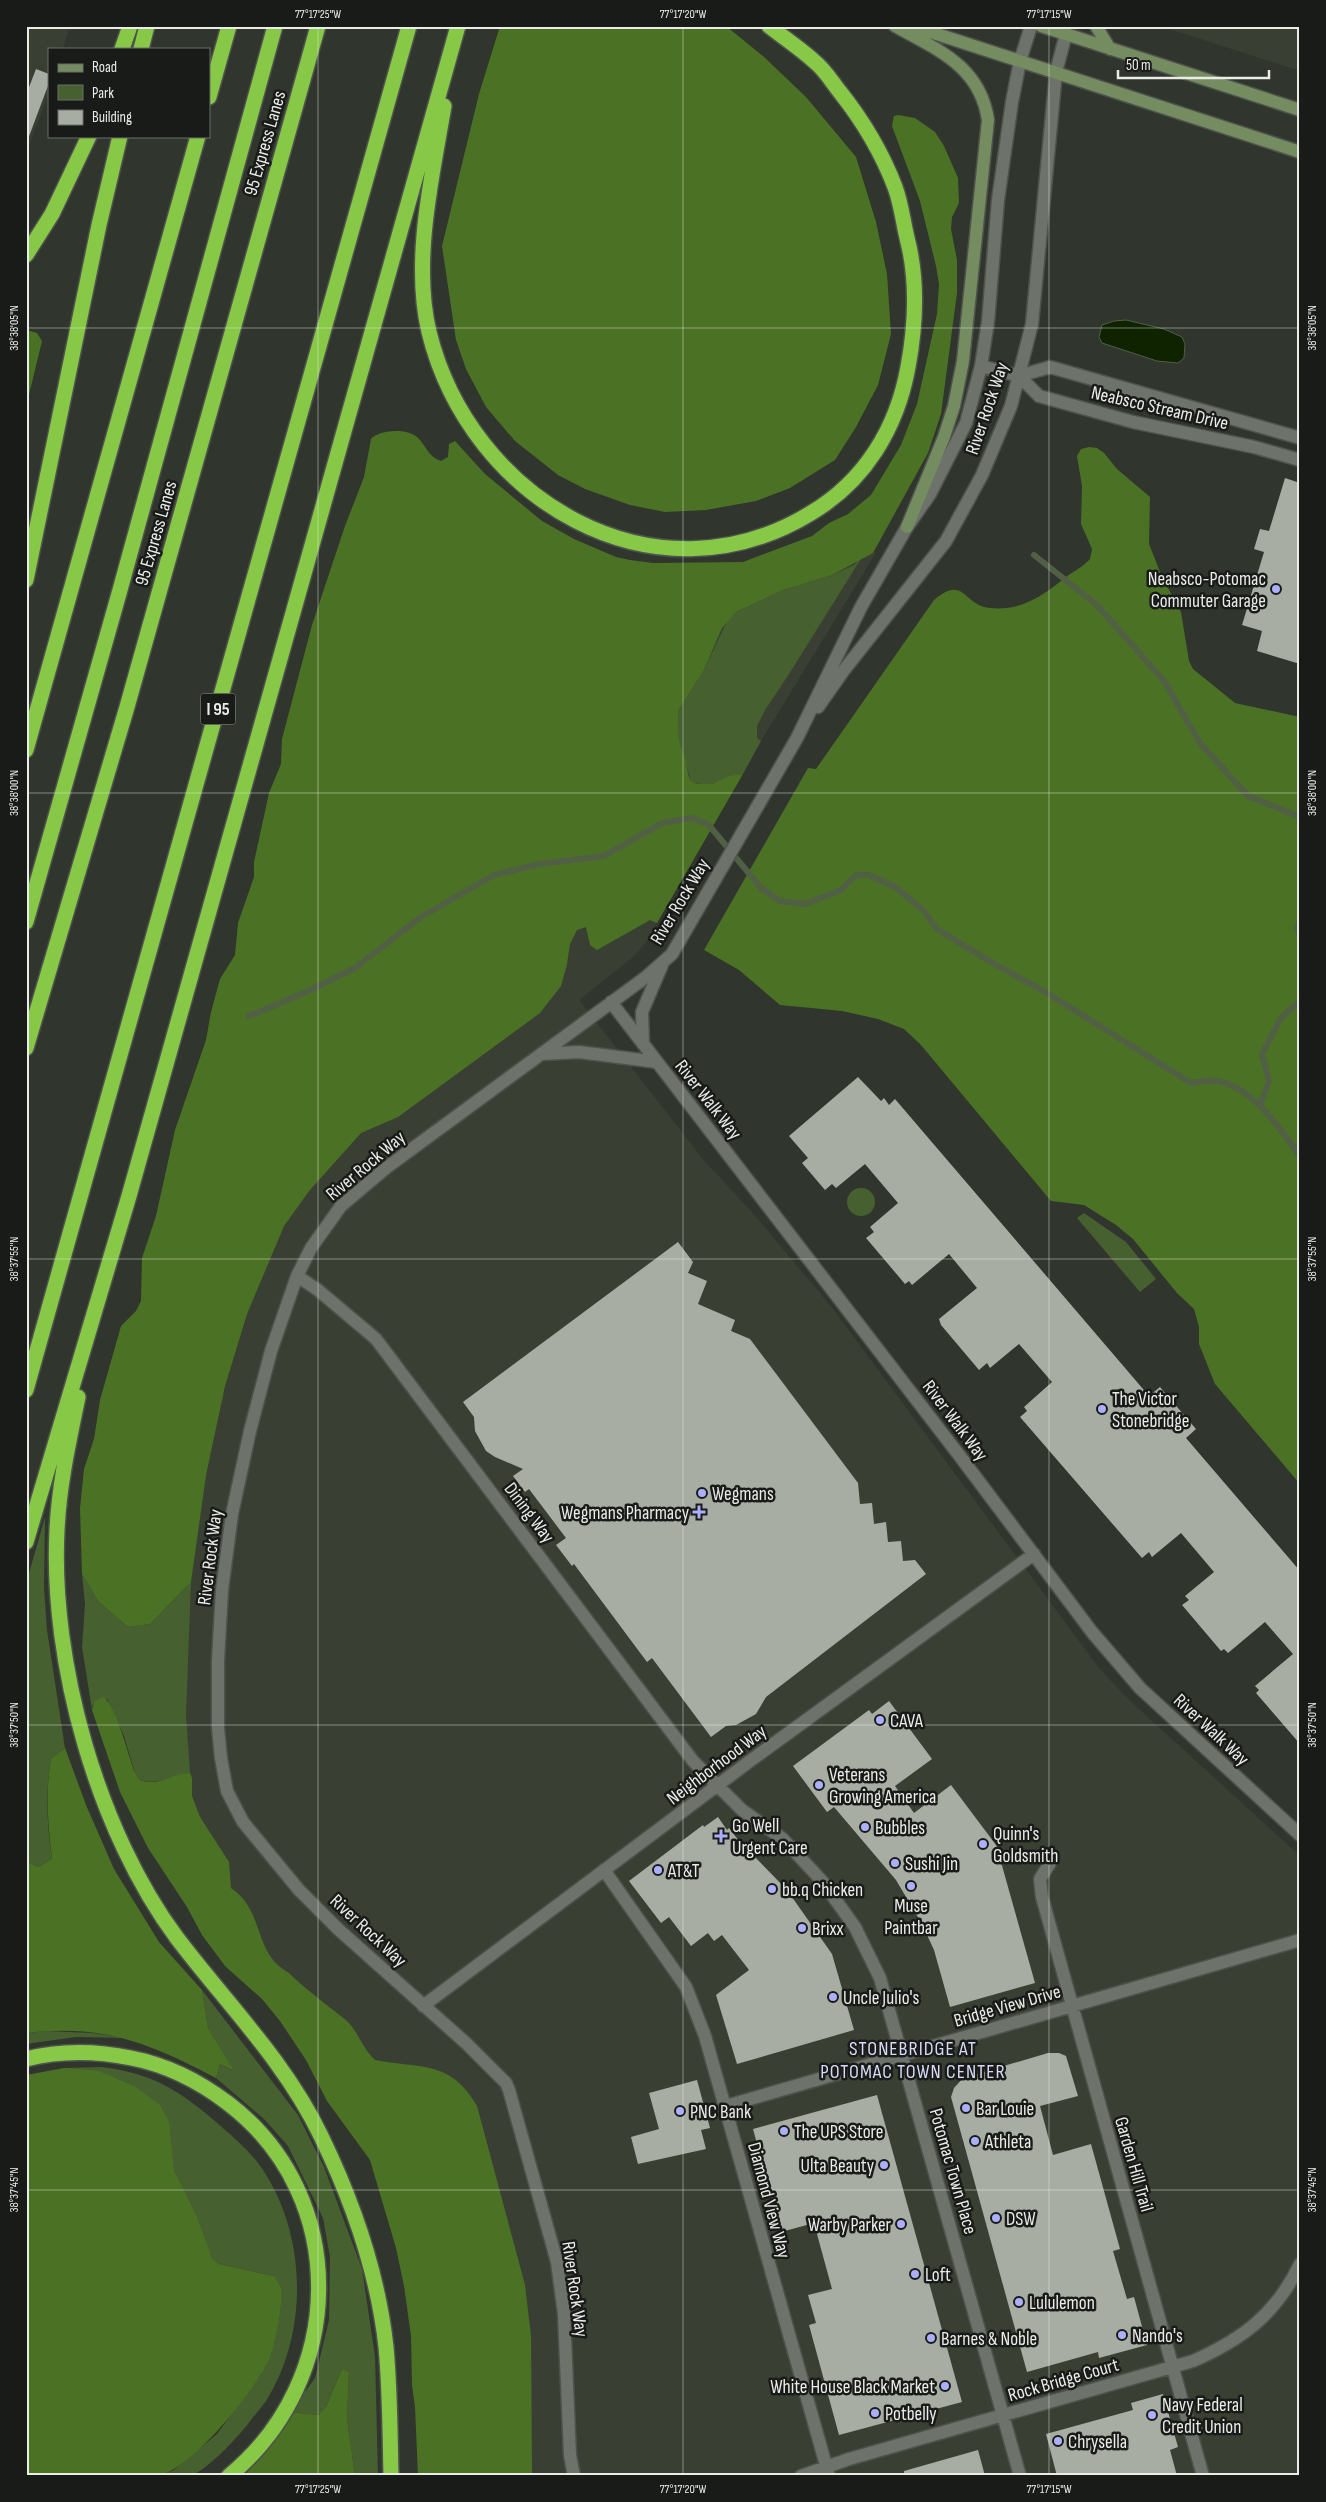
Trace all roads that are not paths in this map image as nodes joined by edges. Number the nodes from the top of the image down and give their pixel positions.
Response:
1 (130, 26) edge
2 (147, 26) edge
3 (229, 26) edge
4 (275, 26) edge
5 (318, 26) edge
6 (409, 26) edge
7 (769, 26) edge
8 (895, 26) edge
9 (912, 26) edge
10 (1031, 26) edge
11 (1042, 26) edge
12 (1096, 26) edge
13 (457, 28) edge
14 (1066, 34) junction
15 (122, 48) edge
16 (141, 48) edge
17 (1110, 49) junction
18 (1020, 61) junction
19 (1056, 72) junction
20 (210, 94) edge
21 (1300, 110) edge
22 (88, 138) edge
23 (120, 138) edge
24 (197, 138) edge
25 (1300, 152) edge
26 (26, 255) edge
27 (981, 366) junction
28 (1019, 376) junction
29 (1300, 438) edge
30 (1300, 460) edge
31 (907, 526) junction
32 (26, 580) edge
33 (796, 738) junction
34 (26, 750) edge
35 (26, 922) edge
36 (663, 963) junction
37 (611, 1002) junction
38 (643, 1044) junction
39 (26, 1048) edge
40 (541, 1054) junction
41 (657, 1062) junction
42 (297, 1276) junction
43 (103, 1284) junction
44 (26, 1390) edge
45 (26, 1542) edge
46 (1034, 1554) junction
47 (718, 1786) junction
48 (1300, 1836) edge
49 (1050, 1863) dead end
50 (604, 1870) junction
51 (1300, 1940) edge
52 (423, 2006) junction
53 (1071, 2006) junction
54 (902, 2055) junction
55 (26, 2059) edge
56 (726, 2106) junction
57 (1300, 2264) edge
58 (1173, 2368) junction
59 (1003, 2416) junction
60 (828, 2471) edge
61 (229, 2476) edge
62 (391, 2476) edge
63 (574, 2476) edge
64 (800, 2476) edge
65 (1020, 2476) edge
66 (1203, 2476) edge

1 - 15 highway
2 - 16 highway
3 - 20 highway
4 - 35 highway
5 - 39 highway, 95 Express Lanes
6 - 44 highway, I 95
7 - 13 highway
8 - 31 main road
9 - 18 main road
10 - 18 street, River Rock Way
11 - 14 main road
12 - 17 main road
13 - 43 highway
14 - 17 main road
14 - 19 street, River Rock Way
17 - 21 main road
18 - 19 main road
18 - 27 street, River Rock Way
19 - 25 main road
19 - 28 street, River Rock Way
22 - 26 highway
23 - 32 highway
24 - 34 highway
27 - 28 street
27 - 31 street, River Rock Way
28 - 29 street, Neabsco Stream Drive
28 - 30 street, Neabsco Stream Drive
28 - 33 street, River Rock Way
31 - 33 street, River Rock Way
33 - 36 street, River Rock Way
36 - 37 street, River Rock Way
36 - 38 street
37 - 38 street, River Walk Way
37 - 40 street, River Rock Way
38 - 41 street, River Walk Way
40 - 41 street
40 - 42 street, River Rock Way
41 - 46 street, River Walk Way
42 - 47 street, Dining Way
42 - 52 street, River Rock Way
43 - 45 highway
43 - 62 highway
46 - 47 street, Neighborhood Way
46 - 48 street, River Walk Way
47 - 50 street, Neighborhood Way
47 - 54 street, Potomac Town Place
49 - 53 street, Garden Hill Trail
50 - 52 street, Neighborhood Way
50 - 56 street, Diamond View Way
51 - 53 street, Bridge View Drive
52 - 63 street, River Rock Way
53 - 54 street, Bridge View Drive
53 - 58 street, Garden Hill Trail
54 - 56 street, Bridge View Drive
54 - 59 street, Potomac Town Place
55 - 61 highway
56 - 60 street, Diamond View Way
57 - 58 street, Rock Bridge Court
58 - 59 street, Rock Bridge Court
58 - 66 street, Garden Hill Trail
59 - 60 street, Rock Bridge Court
59 - 65 street, Potomac Town Place
60 - 64 street, Rock Bridge Court

